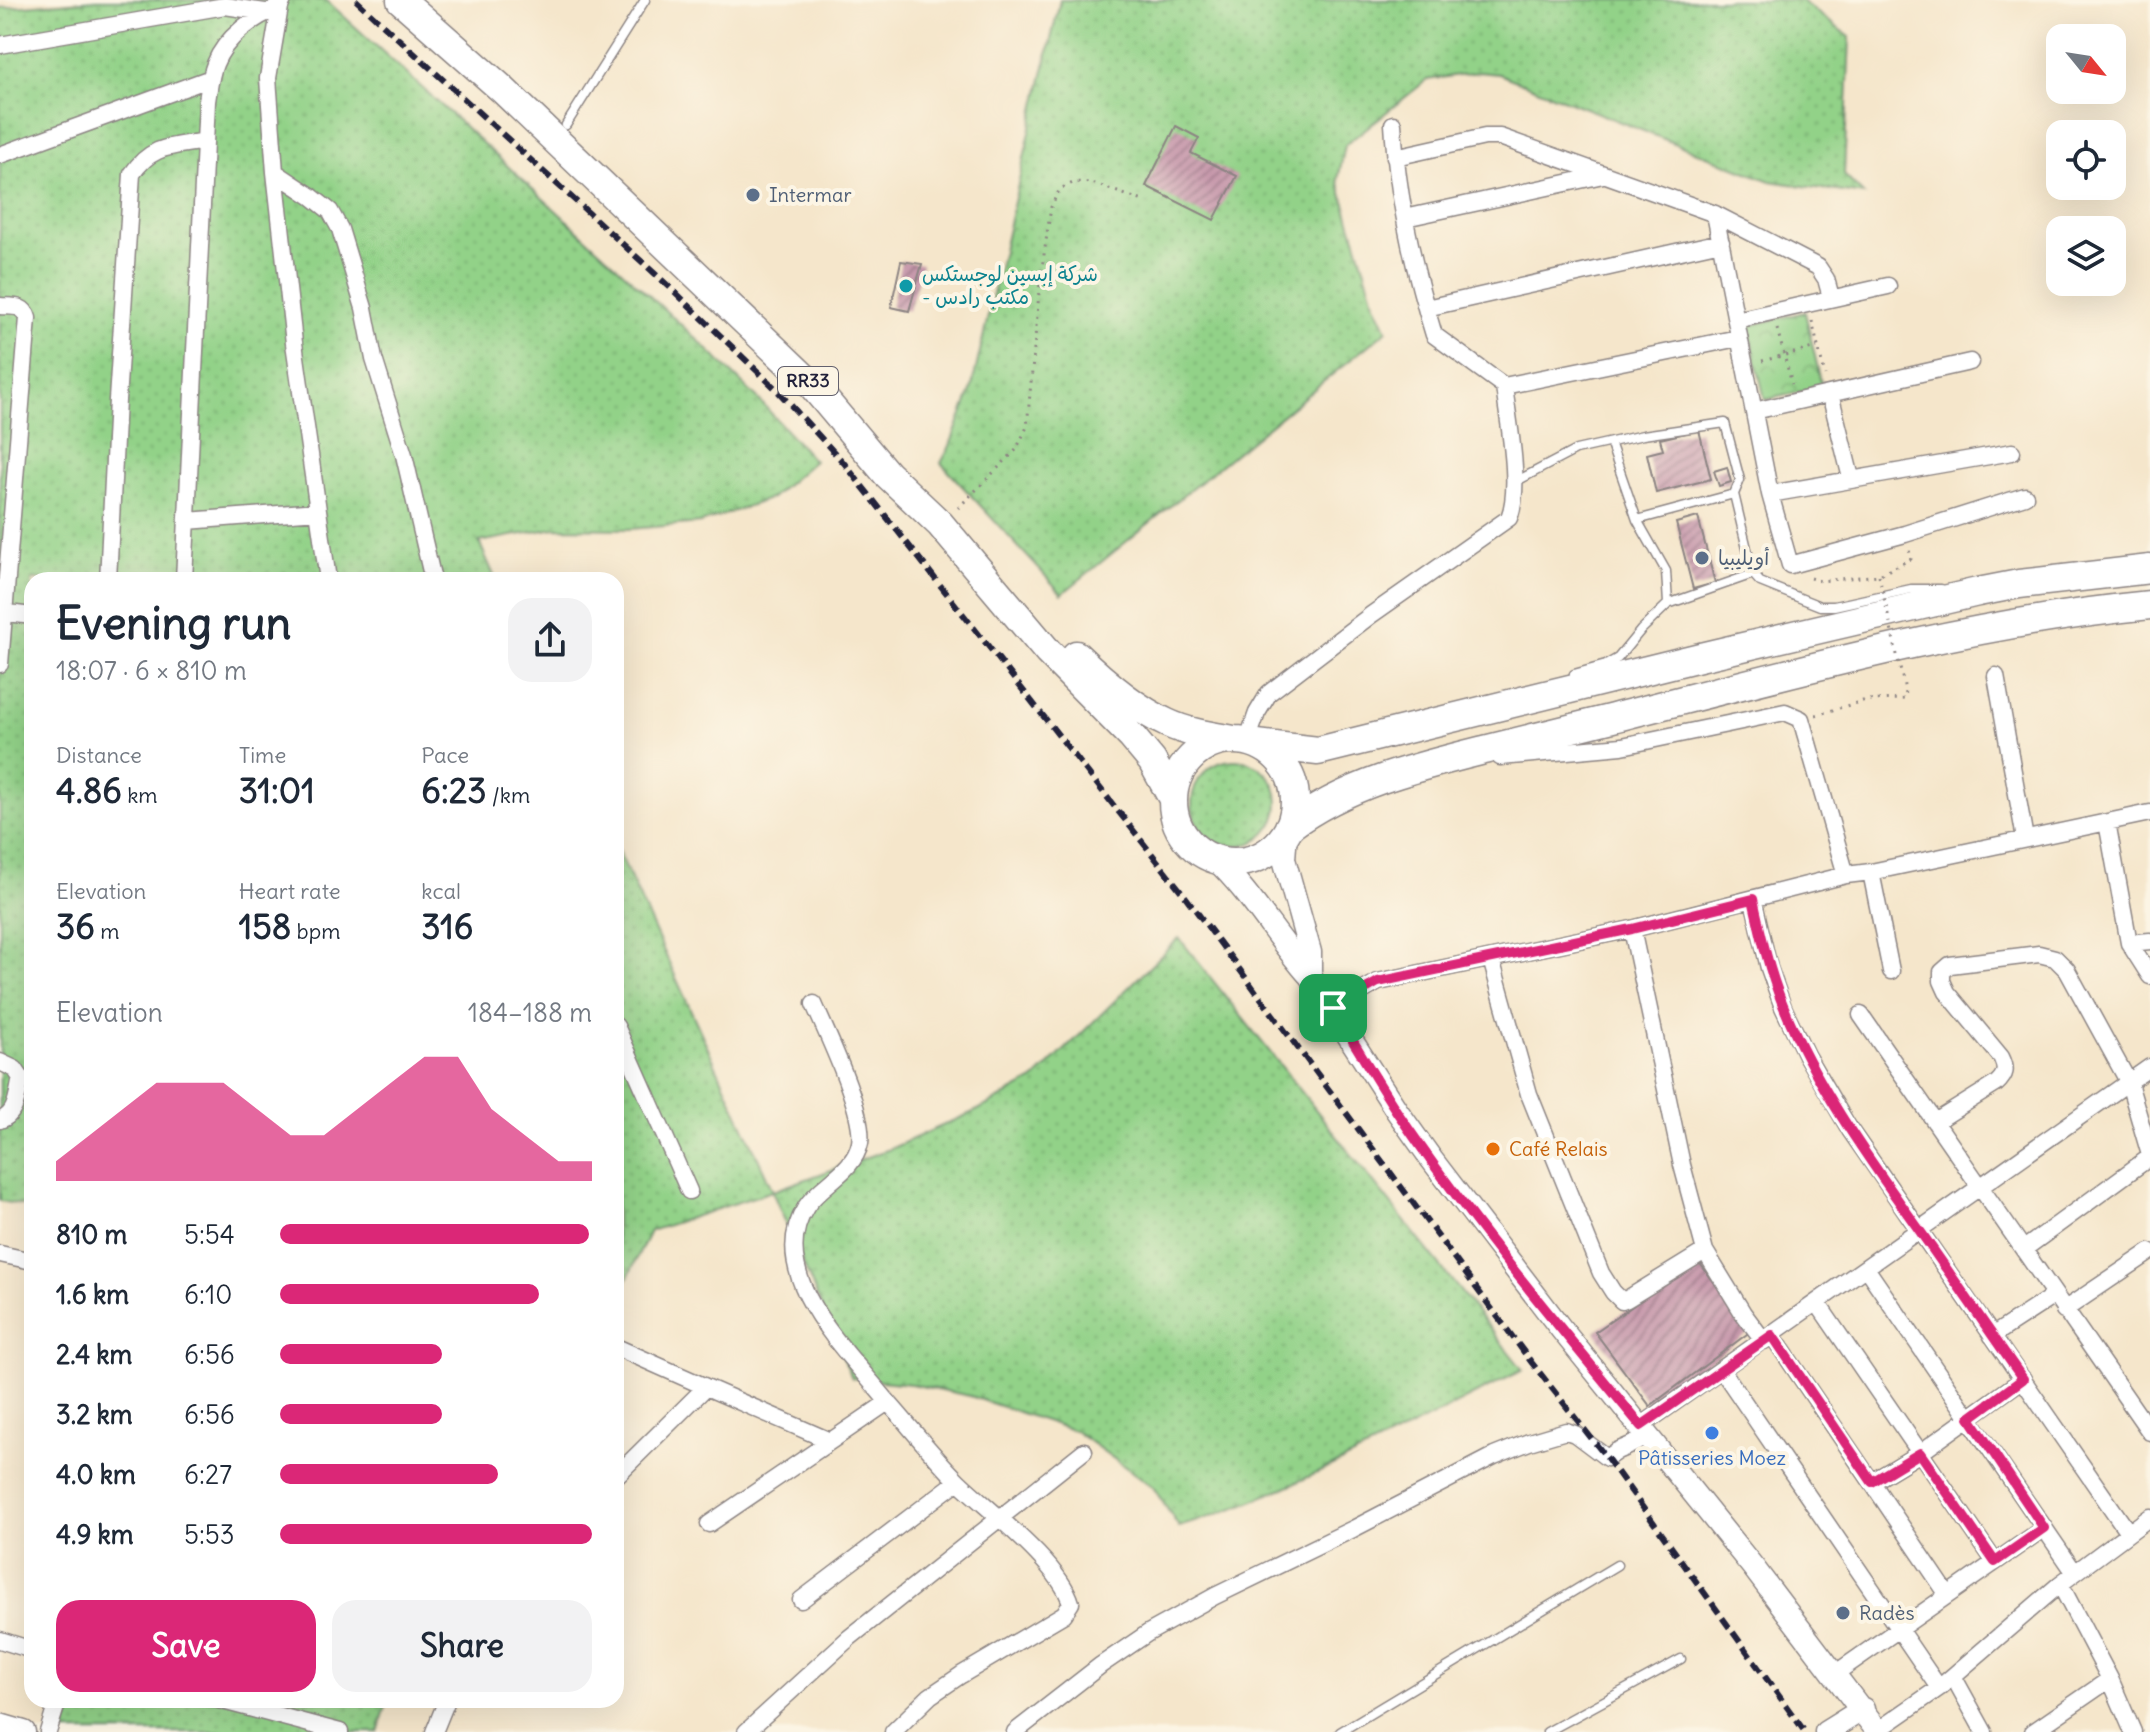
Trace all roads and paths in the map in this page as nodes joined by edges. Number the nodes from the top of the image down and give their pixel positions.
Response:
1 (401, 0) edge
2 (429, 0) edge
3 (645, 0) edge
4 (276, 7) edge
5 (0, 45) edge
6 (211, 78) junction
7 (1393, 124) dead end
8 (566, 125) junction
9 (205, 141) junction
10 (0, 155) edge
11 (1395, 157) junction
12 (275, 172) junction
13 (1605, 175) junction
14 (1143, 201) dead end
15 (1715, 214) junction
16 (1405, 218) junction
17 (1721, 242) junction
18 (1888, 286) dead end
19 (1831, 297) junction
20 (1808, 302) junction
21 (0, 306) edge
22 (1426, 308) junction
23 (1772, 310) junction
24 (1736, 320) junction
25 (1738, 338) junction
26 (1818, 346) junction
27 (1784, 356) junction
28 (1970, 362) dead end
29 (1743, 365) junction
30 (1504, 386) junction
31 (1830, 394) junction
32 (1797, 400) junction
33 (1754, 411) junction
34 (1611, 445) junction
35 (2012, 452) dead end
36 (1851, 478) junction
37 (1515, 483) junction
38 (1734, 494) junction
39 (1770, 494) junction
40 (2025, 496) dead end
41 (318, 511) junction
42 (953, 513) junction
43 (1637, 520) junction
44 (187, 521) junction
45 (1909, 548) dead end
46 (2150, 569) edge
47 (1828, 570) dead end
48 (108, 572) edge
49 (184, 572) edge
50 (327, 572) edge
51 (431, 572) edge
52 (1753, 574) junction
53 (1879, 575) junction
54 (1831, 579) junction
55 (1820, 581) dead end
56 (1978, 592) junction
57 (1668, 604) junction
58 (2150, 605) edge
59 (2, 613) edge
60 (24, 615) edge
61 (0, 664) edge
62 (1996, 676) dead end
63 (1560, 678) dead end
64 (1535, 687) dead end
65 (1494, 709) junction
66 (1801, 719) junction
67 (1246, 742) junction
68 (1431, 763) junction
69 (1173, 799) junction
70 (2150, 813) edge
71 (2107, 822) junction
72 (1288, 829) junction
73 (2025, 839) junction
74 (1215, 859) junction
75 (1871, 872) junction
76 (1846, 875) junction
77 (1753, 899) junction
78 (1632, 929) junction
79 (2150, 941) edge
80 (2129, 943) junction
81 (1491, 959) junction
82 (1891, 971) dead end
83 (1310, 976) junction
84 (2150, 976) edge
85 (814, 1004) dead end
86 (1333, 1008) junction
87 (1861, 1015) dead end
88 (624, 1044) edge
89 (0, 1062) edge
90 (2150, 1067) edge
91 (24, 1076) edge
92 (24, 1083) edge
93 (2129, 1083) junction
94 (0, 1120) edge
95 (1935, 1122) junction
96 (2150, 1156) edge
97 (1980, 1187) junction
98 (689, 1191) dead end
99 (1920, 1232) junction
100 (2024, 1249) junction
101 (1705, 1251) junction
102 (2150, 1252) edge
103 (0, 1254) edge
104 (24, 1259) edge
105 (1866, 1268) junction
106 (2055, 1295) junction
107 (1818, 1304) junction
108 (2064, 1310) junction
109 (1992, 1336) junction
110 (1768, 1338) junction
111 (624, 1351) edge
112 (1722, 1370) junction
113 (2023, 1379) junction
114 (706, 1387) junction
115 (888, 1402) junction
116 (1970, 1418) junction
117 (1645, 1431) junction
118 (2150, 1432) edge
119 (830, 1441) junction
120 (1084, 1451) dead end
121 (1920, 1453) junction
122 (624, 1468) edge
123 (958, 1481) junction
124 (1872, 1482) junction
125 (1001, 1517) junction
126 (2150, 1517) edge
127 (709, 1524) dead end
128 (2044, 1528) junction
129 (2128, 1532) junction
130 (1995, 1562) junction
131 (1617, 1565) dead end
132 (2075, 1573) junction
133 (2060, 1584) junction
134 (1948, 1595) junction
135 (801, 1600) dead end
136 (1900, 1628) junction
137 (0, 1640) edge
138 (24, 1648) edge
139 (1681, 1659) dead end
140 (1836, 1673) junction
141 (1953, 1676) junction
142 (2110, 1679) junction
143 (1939, 1688) junction
144 (56, 1708) edge
145 (249, 1708) edge
146 (444, 1708) edge
147 (1863, 1709) junction
148 (0, 1725) edge
149 (1877, 1731) edge
150 (24, 1732) edge
151 (48, 1732) edge
152 (340, 1732) edge
153 (434, 1732) edge
154 (746, 1732) edge
155 (893, 1732) edge
156 (1015, 1732) edge
157 (1340, 1732) edge
158 (1547, 1732) edge
159 (1826, 1732) edge
160 (1984, 1732) edge
161 (2033, 1732) edge
162 (2133, 1732) edge

1 - 69 highway, RR33
2 - 8 highway, RR33
3 - 8 lane
4 - 5 street
4 - 6 street
4 - 12 street
6 - 9 street
6 - 10 street
7 - 11 street
8 - 42 highway, RR33
9 - 44 street
9 - 48 street
11 - 13 street
11 - 16 street
12 - 41 street
12 - 51 street
13 - 15 street
13 - 16 street
14 - 42 path
15 - 17 street
15 - 19 street
16 - 22 street
17 - 22 street
17 - 24 street
18 - 19 street
19 - 20 street
20 - 23 street
20 - 26 path
21 - 59 street
22 - 30 street
23 - 24 street
23 - 27 path
24 - 25 street
25 - 29 street
25 - 30 street
26 - 27 path
26 - 31 path
27 - 29 path
27 - 32 path
28 - 31 street
29 - 33 street
30 - 37 street
31 - 32 street
31 - 36 street
32 - 33 street
33 - 39 street
34 - 37 lane
34 - 38 lane
34 - 43 lane
35 - 36 street
36 - 39 street
37 - 67 street
38 - 43 lane
38 - 52 lane
39 - 40 street
41 - 44 street
41 - 50 street
42 - 67 highway, RR33
43 - 57 lane
44 - 49 street
45 - 53 path
46 - 56 highway
47 - 54 path
52 - 56 lane
52 - 57 lane
53 - 54 path
53 - 66 path, bridge
54 - 55 path
56 - 65 highway
57 - 63 lane
58 - 68 highway
59 - 60 street
59 - 61 street
62 - 73 street
64 - 65 lane
65 - 67 highway
66 - 68 street
66 - 76 street
67 - 69 highway
67 - 72 highway, RR33
68 - 72 highway
69 - 74 highway, RR33
70 - 71 street
71 - 73 street
71 - 80 street
72 - 74 highway
72 - 83 main road, RR33
73 - 75 street
74 - 83 main road, RR33
75 - 76 street
75 - 82 street
76 - 77 street
77 - 78 street
77 - 99 street
78 - 81 street
78 - 101 street
79 - 80 street
80 - 84 street
81 - 86 street
81 - 101 street
83 - 86 main road, RR33
85 - 115 street
86 - 117 main road, RR33
87 - 95 street
88 - 98 street
89 - 91 street
90 - 93 street
92 - 94 street
93 - 95 street
93 - 96 street
93 - 97 street
95 - 97 street
96 - 100 street
97 - 99 street
97 - 100 street
99 - 105 street
99 - 109 street
100 - 106 street
101 - 110 street
102 - 108 street
103 - 104 street
105 - 107 street
105 - 116 street
106 - 108 street
106 - 109 street
107 - 110 street
107 - 121 street
108 - 118 street
109 - 113 street
110 - 112 street
110 - 124 street
111 - 114 street
112 - 117 street
112 - 136 street
113 - 116 street
113 - 129 street
114 - 119 street
114 - 122 street
115 - 119 street
115 - 123 street
116 - 121 street
116 - 128 street
117 - 140 main road, RR33
117 - 156 street
119 - 127 street
120 - 125 street
121 - 124 street
121 - 130 street
123 - 125 street
123 - 135 street
124 - 134 street
125 - 154 street
125 - 155 street
126 - 129 street
128 - 130 street
128 - 132 street
129 - 132 street
130 - 134 street
131 - 157 lane
132 - 133 street
133 - 141 street
133 - 142 street
134 - 136 street
136 - 140 street
136 - 143 street
137 - 138 street
139 - 158 lane
140 - 147 main road, RR33
141 - 143 street
141 - 160 street
142 - 161 street
142 - 162 street
143 - 149 street
144 - 151 street
145 - 152 street
146 - 153 street
147 - 149 main road, RR33
147 - 159 main road
148 - 150 main road

